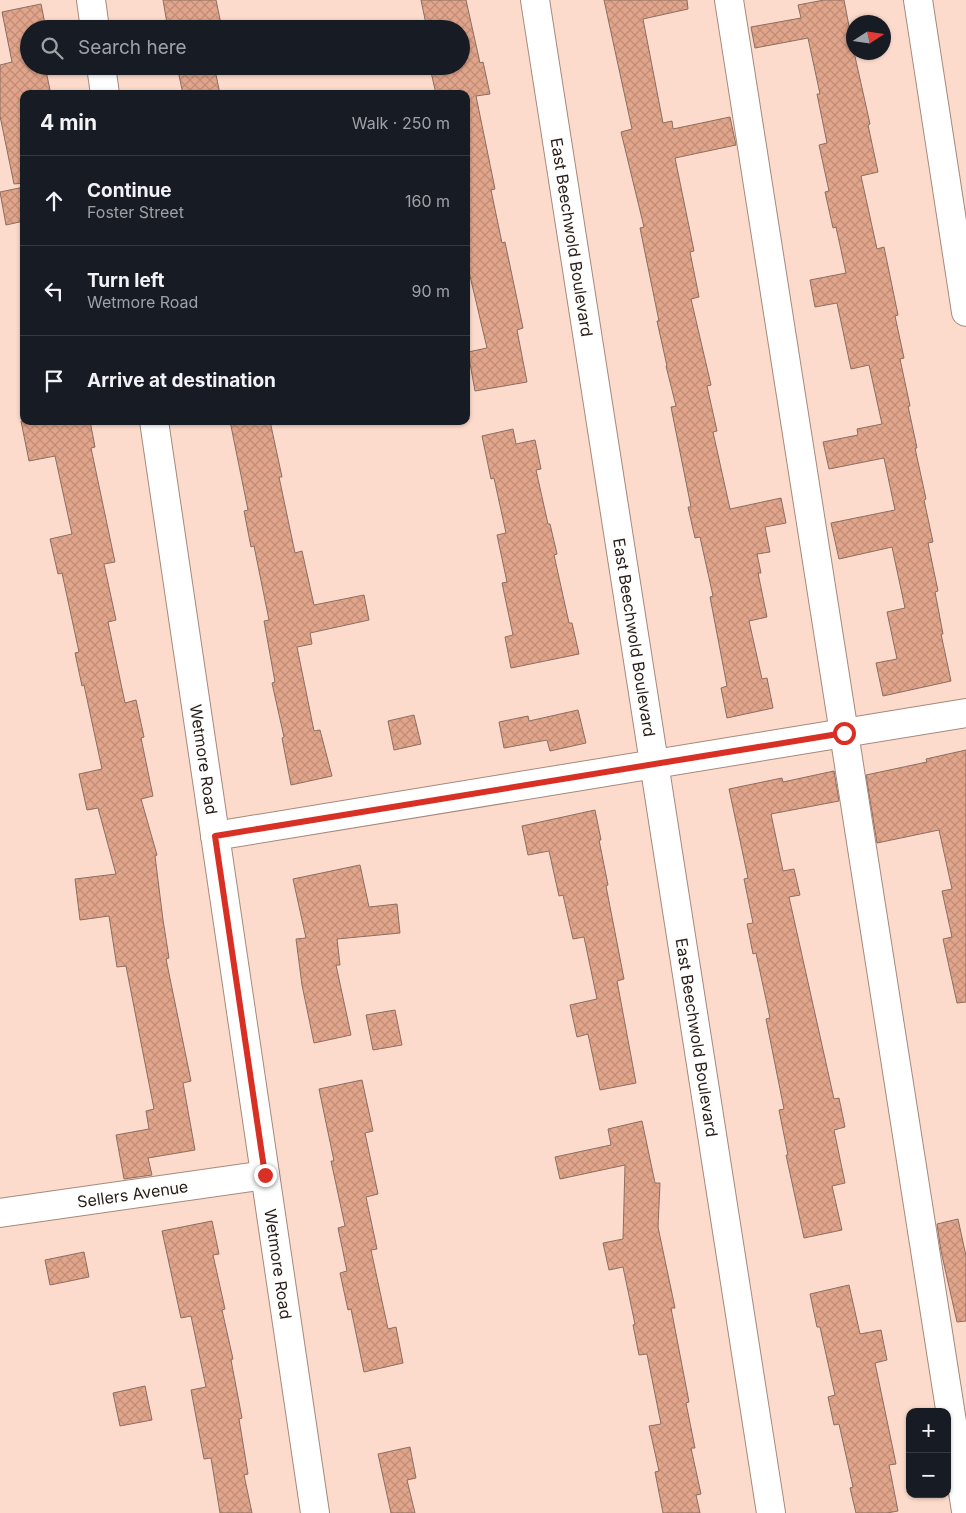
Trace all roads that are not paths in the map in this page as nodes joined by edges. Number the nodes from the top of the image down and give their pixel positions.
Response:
1 (91, 0) edge
2 (535, 0) edge
3 (729, 0) edge
4 (918, 0) edge
5 (94, 20) edge
6 (102, 75) edge
7 (104, 90) edge
8 (966, 312) edge
9 (155, 425) edge
10 (966, 713) edge
11 (844, 733) junction
12 (654, 764) junction
13 (215, 836) junction
14 (265, 1175) junction
15 (0, 1213) edge
16 (966, 1511) edge
17 (315, 1513) edge
18 (771, 1513) edge

1 - 5 street
2 - 12 street, East Beechwold Boulevard
3 - 11 street
4 - 8 street
6 - 7 street
9 - 13 street, Wetmore Road
10 - 11 street
11 - 12 street
11 - 16 street
12 - 13 street
12 - 18 street, East Beechwold Boulevard
13 - 14 street, Wetmore Road
14 - 15 street, Sellers Avenue
14 - 17 street, Wetmore Road

